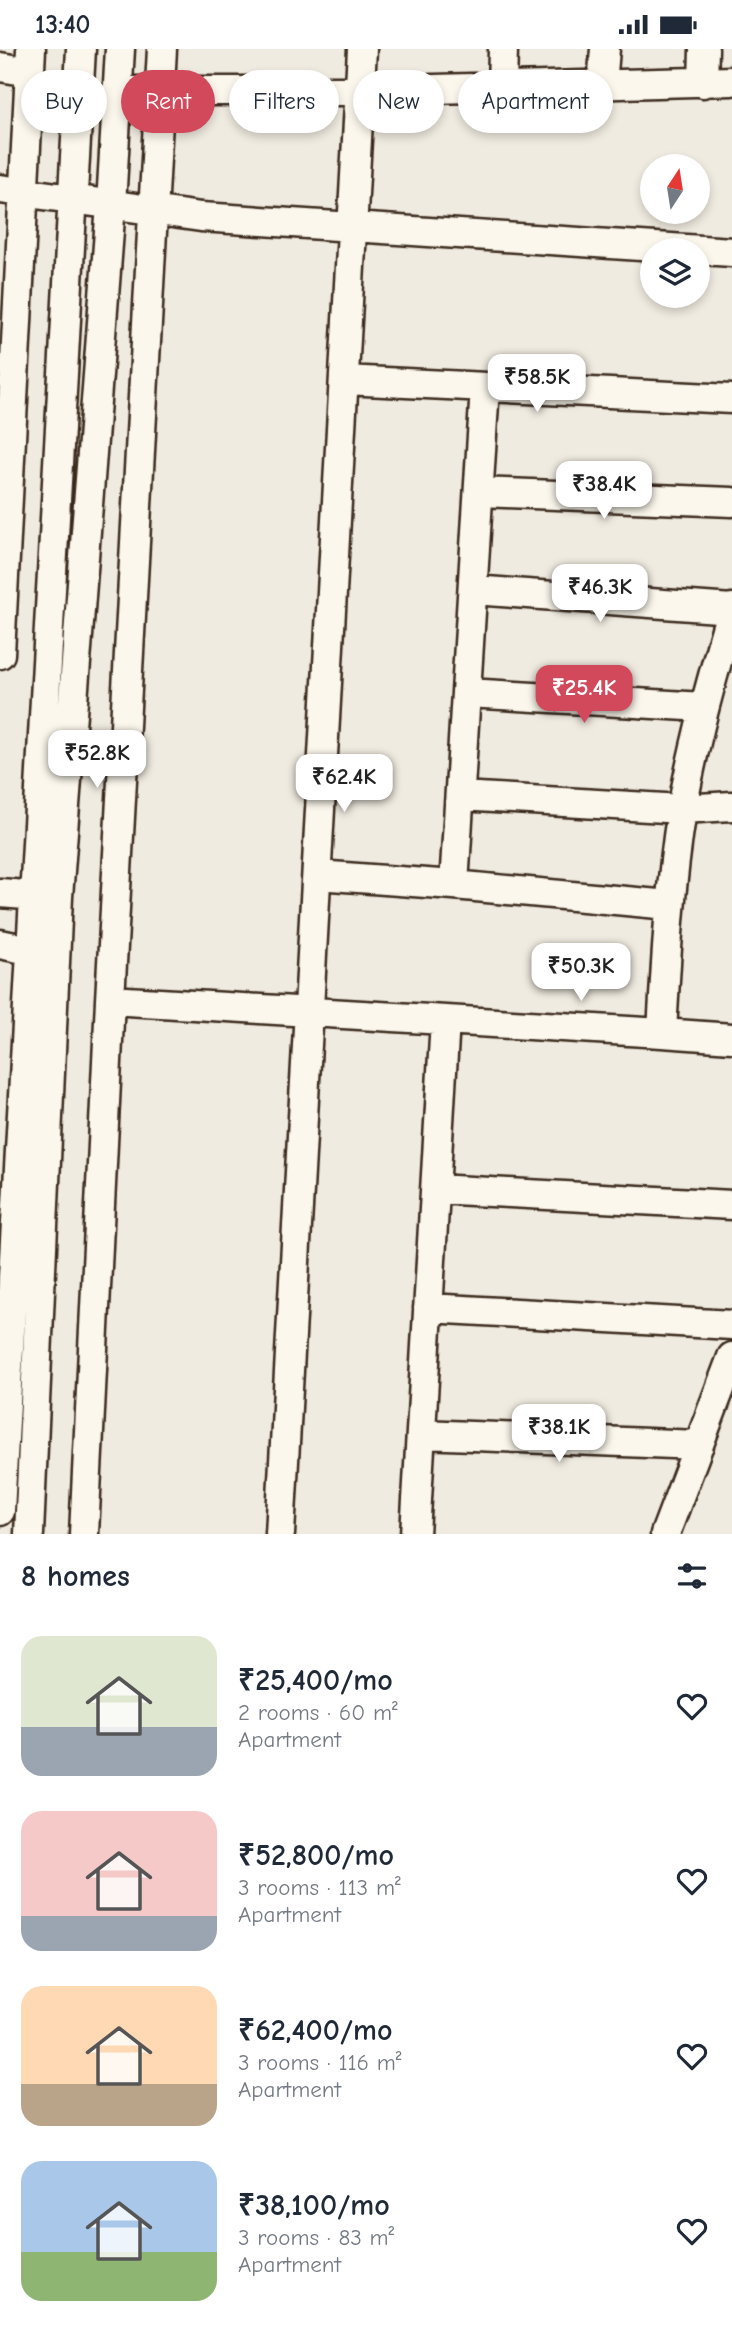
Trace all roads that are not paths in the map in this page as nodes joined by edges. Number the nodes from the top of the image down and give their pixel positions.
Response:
1 (81, 49) edge
2 (120, 49) edge
3 (162, 49) edge
4 (362, 49) edge
5 (503, 49) edge
6 (605, 49) edge
7 (704, 49) edge
8 (31, 60) edge
9 (0, 67) edge
10 (161, 70) edge
11 (360, 70) edge
12 (502, 70) edge
13 (603, 70) edge
14 (732, 81) edge
15 (703, 83) junction
16 (613, 85) edge
17 (116, 90) junction
18 (121, 90) edge
19 (353, 91) edge
20 (215, 92) edge
21 (158, 133) edge
22 (357, 133) edge
23 (12, 191) edge
24 (73, 200) junction
25 (111, 205) junction
26 (153, 211) junction
27 (352, 225) junction
28 (732, 252) edge
29 (344, 380) junction
30 (485, 387) junction
31 (732, 399) edge
32 (479, 492) junction
33 (732, 502) edge
34 (473, 590) junction
35 (732, 609) edge
36 (0, 644) edge
37 (0, 654) edge
38 (467, 693) junction
39 (704, 707) junction
40 (460, 796) junction
41 (732, 806) edge
42 (682, 809) junction
43 (317, 875) junction
44 (454, 885) junction
45 (0, 893) edge
46 (46, 897) junction
47 (669, 905) junction
48 (0, 944) edge
49 (43, 953) junction
50 (110, 1000) junction
51 (309, 1012) junction
52 (445, 1020) junction
53 (662, 1033) junction
54 (732, 1038) edge
55 (435, 1189) junction
56 (732, 1205) edge
57 (428, 1308) junction
58 (732, 1325) edge
59 (732, 1357) edge
60 (421, 1434) junction
61 (699, 1445) junction
62 (0, 1511) edge
63 (29, 1534) edge
64 (84, 1534) edge
65 (280, 1534) edge
66 (415, 1534) edge
67 (665, 1534) edge

1 - 24 street
2 - 17 street
3 - 10 street
4 - 11 street
5 - 12 street
6 - 13 street
7 - 15 street
8 - 9 street
8 - 23 street
14 - 15 street
15 - 16 street
17 - 18 street
17 - 25 street
19 - 20 street
21 - 26 street
22 - 27 street
23 - 24 street
23 - 36 street
24 - 25 street
24 - 46 street
25 - 26 street
25 - 46 street
26 - 27 street
26 - 50 street
27 - 28 street
27 - 29 street
29 - 30 street
29 - 43 street
30 - 31 street
30 - 32 street
32 - 33 street
32 - 34 street
34 - 35 street
34 - 38 street
35 - 39 street
36 - 37 street
38 - 39 street
38 - 40 street
39 - 42 street
40 - 42 street
40 - 44 street
41 - 42 street
42 - 47 street
43 - 44 street
43 - 51 street
44 - 47 street
45 - 46 street
46 - 49 street
47 - 53 street
48 - 49 street
49 - 62 street
49 - 63 street
50 - 51 street
50 - 64 street
51 - 52 street
51 - 65 street
52 - 53 street
52 - 55 street
53 - 54 street
55 - 56 street
55 - 57 street
57 - 58 street
57 - 60 street
59 - 61 street
60 - 61 street
60 - 66 street
61 - 67 street

